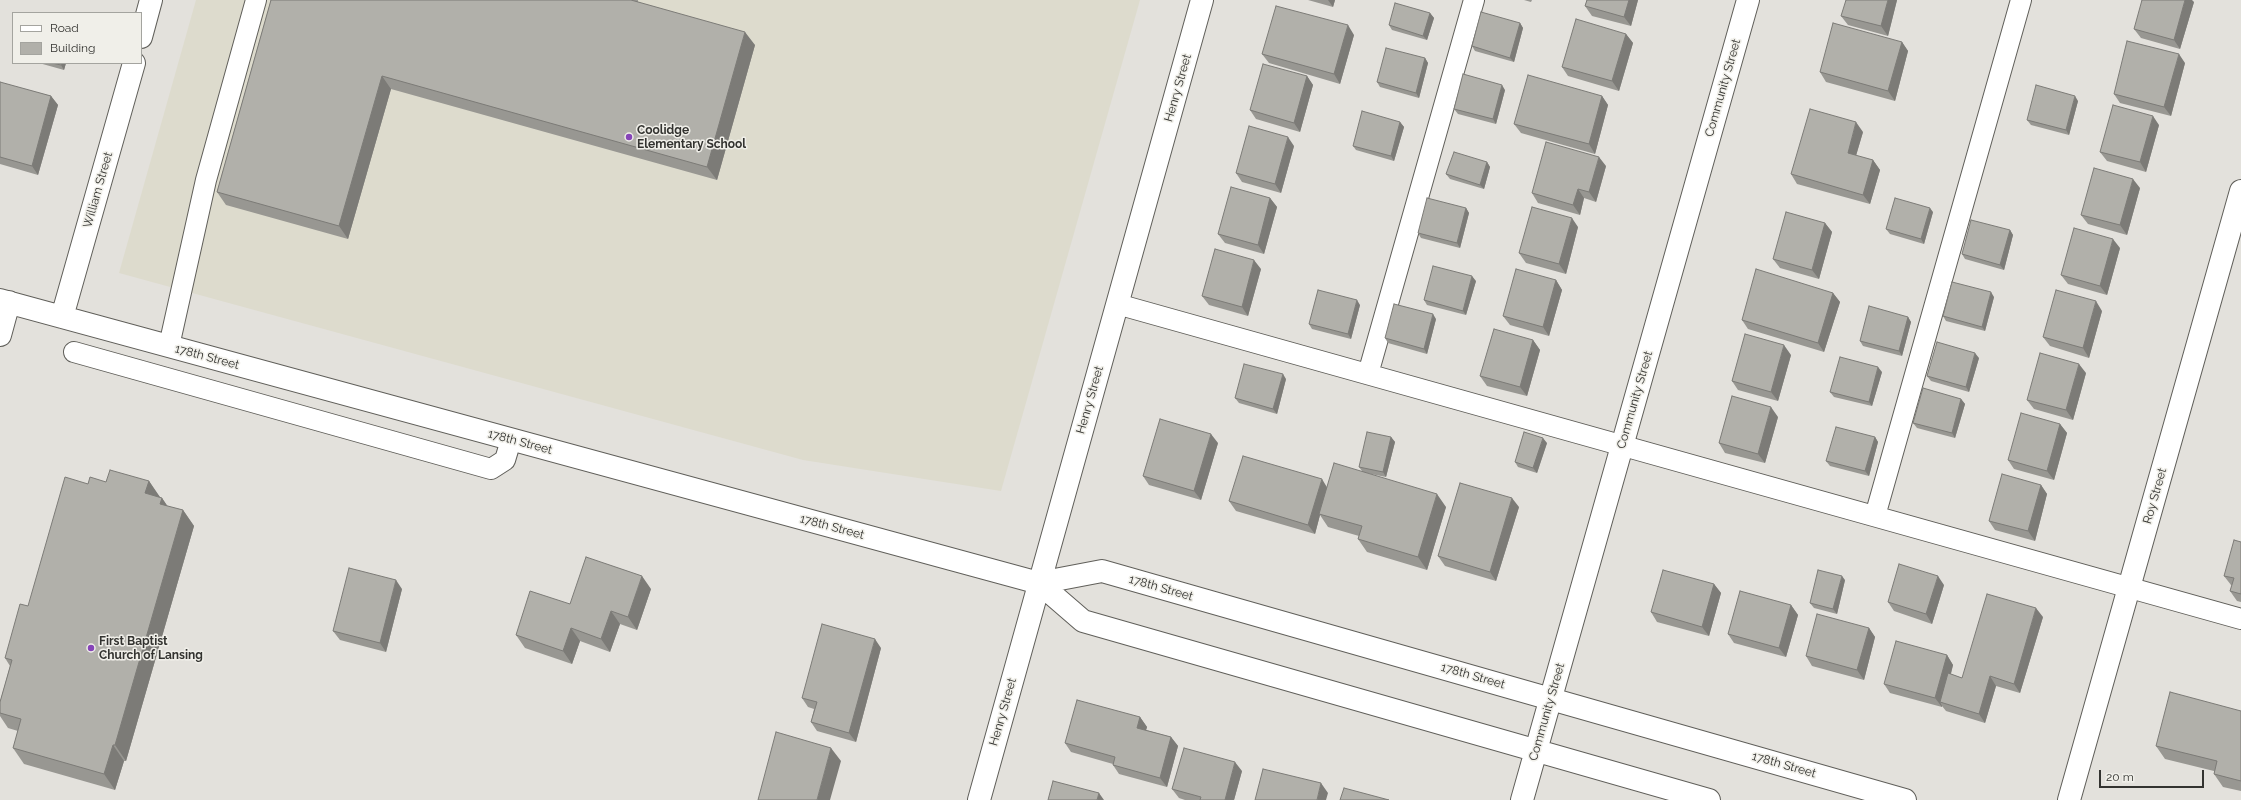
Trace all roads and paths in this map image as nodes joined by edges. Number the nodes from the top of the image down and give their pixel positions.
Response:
1 (151, 0) edge
2 (256, 0) edge
3 (1474, 0) edge
4 (1748, 0) edge
5 (2021, 0) edge
6 (1199, 1) edge
7 (142, 33) edge
8 (134, 64) edge
9 (2241, 191) edge
10 (5, 301) edge
11 (1117, 304) junction
12 (62, 317) junction
13 (0, 335) edge
14 (168, 346) junction
15 (74, 352) dead end
16 (1368, 374) junction
17 (511, 440) junction
18 (1622, 446) junction
19 (1875, 516) junction
20 (1039, 583) junction
21 (2128, 588) junction
22 (2241, 619) edge
23 (1550, 698) junction
24 (1536, 750) junction
25 (979, 800) edge
26 (1522, 800) edge
27 (1709, 800) edge
28 (1905, 800) edge
29 (2068, 800) edge

1 - 7 street
2 - 14 lane
3 - 16 lane
4 - 18 street, Community Street
5 - 19 lane
6 - 11 street, Henry Street
8 - 12 street, William Street
9 - 21 street, Roy Street
10 - 12 street, 178th Street
10 - 13 street
11 - 16 lane
11 - 20 street, Henry Street
12 - 14 street, 178th Street
14 - 17 street, 178th Street
15 - 17 lane
16 - 18 lane
17 - 20 street, 178th Street
18 - 19 lane
18 - 23 street, Community Street
19 - 21 lane
20 - 23 street, 178th Street
20 - 24 street, 178th Street
20 - 25 street, Henry Street
21 - 22 lane
21 - 29 street, Roy Street
23 - 24 street, Community Street
23 - 28 street, 178th Street
24 - 26 street, Community Street
24 - 27 street, 178th Street

